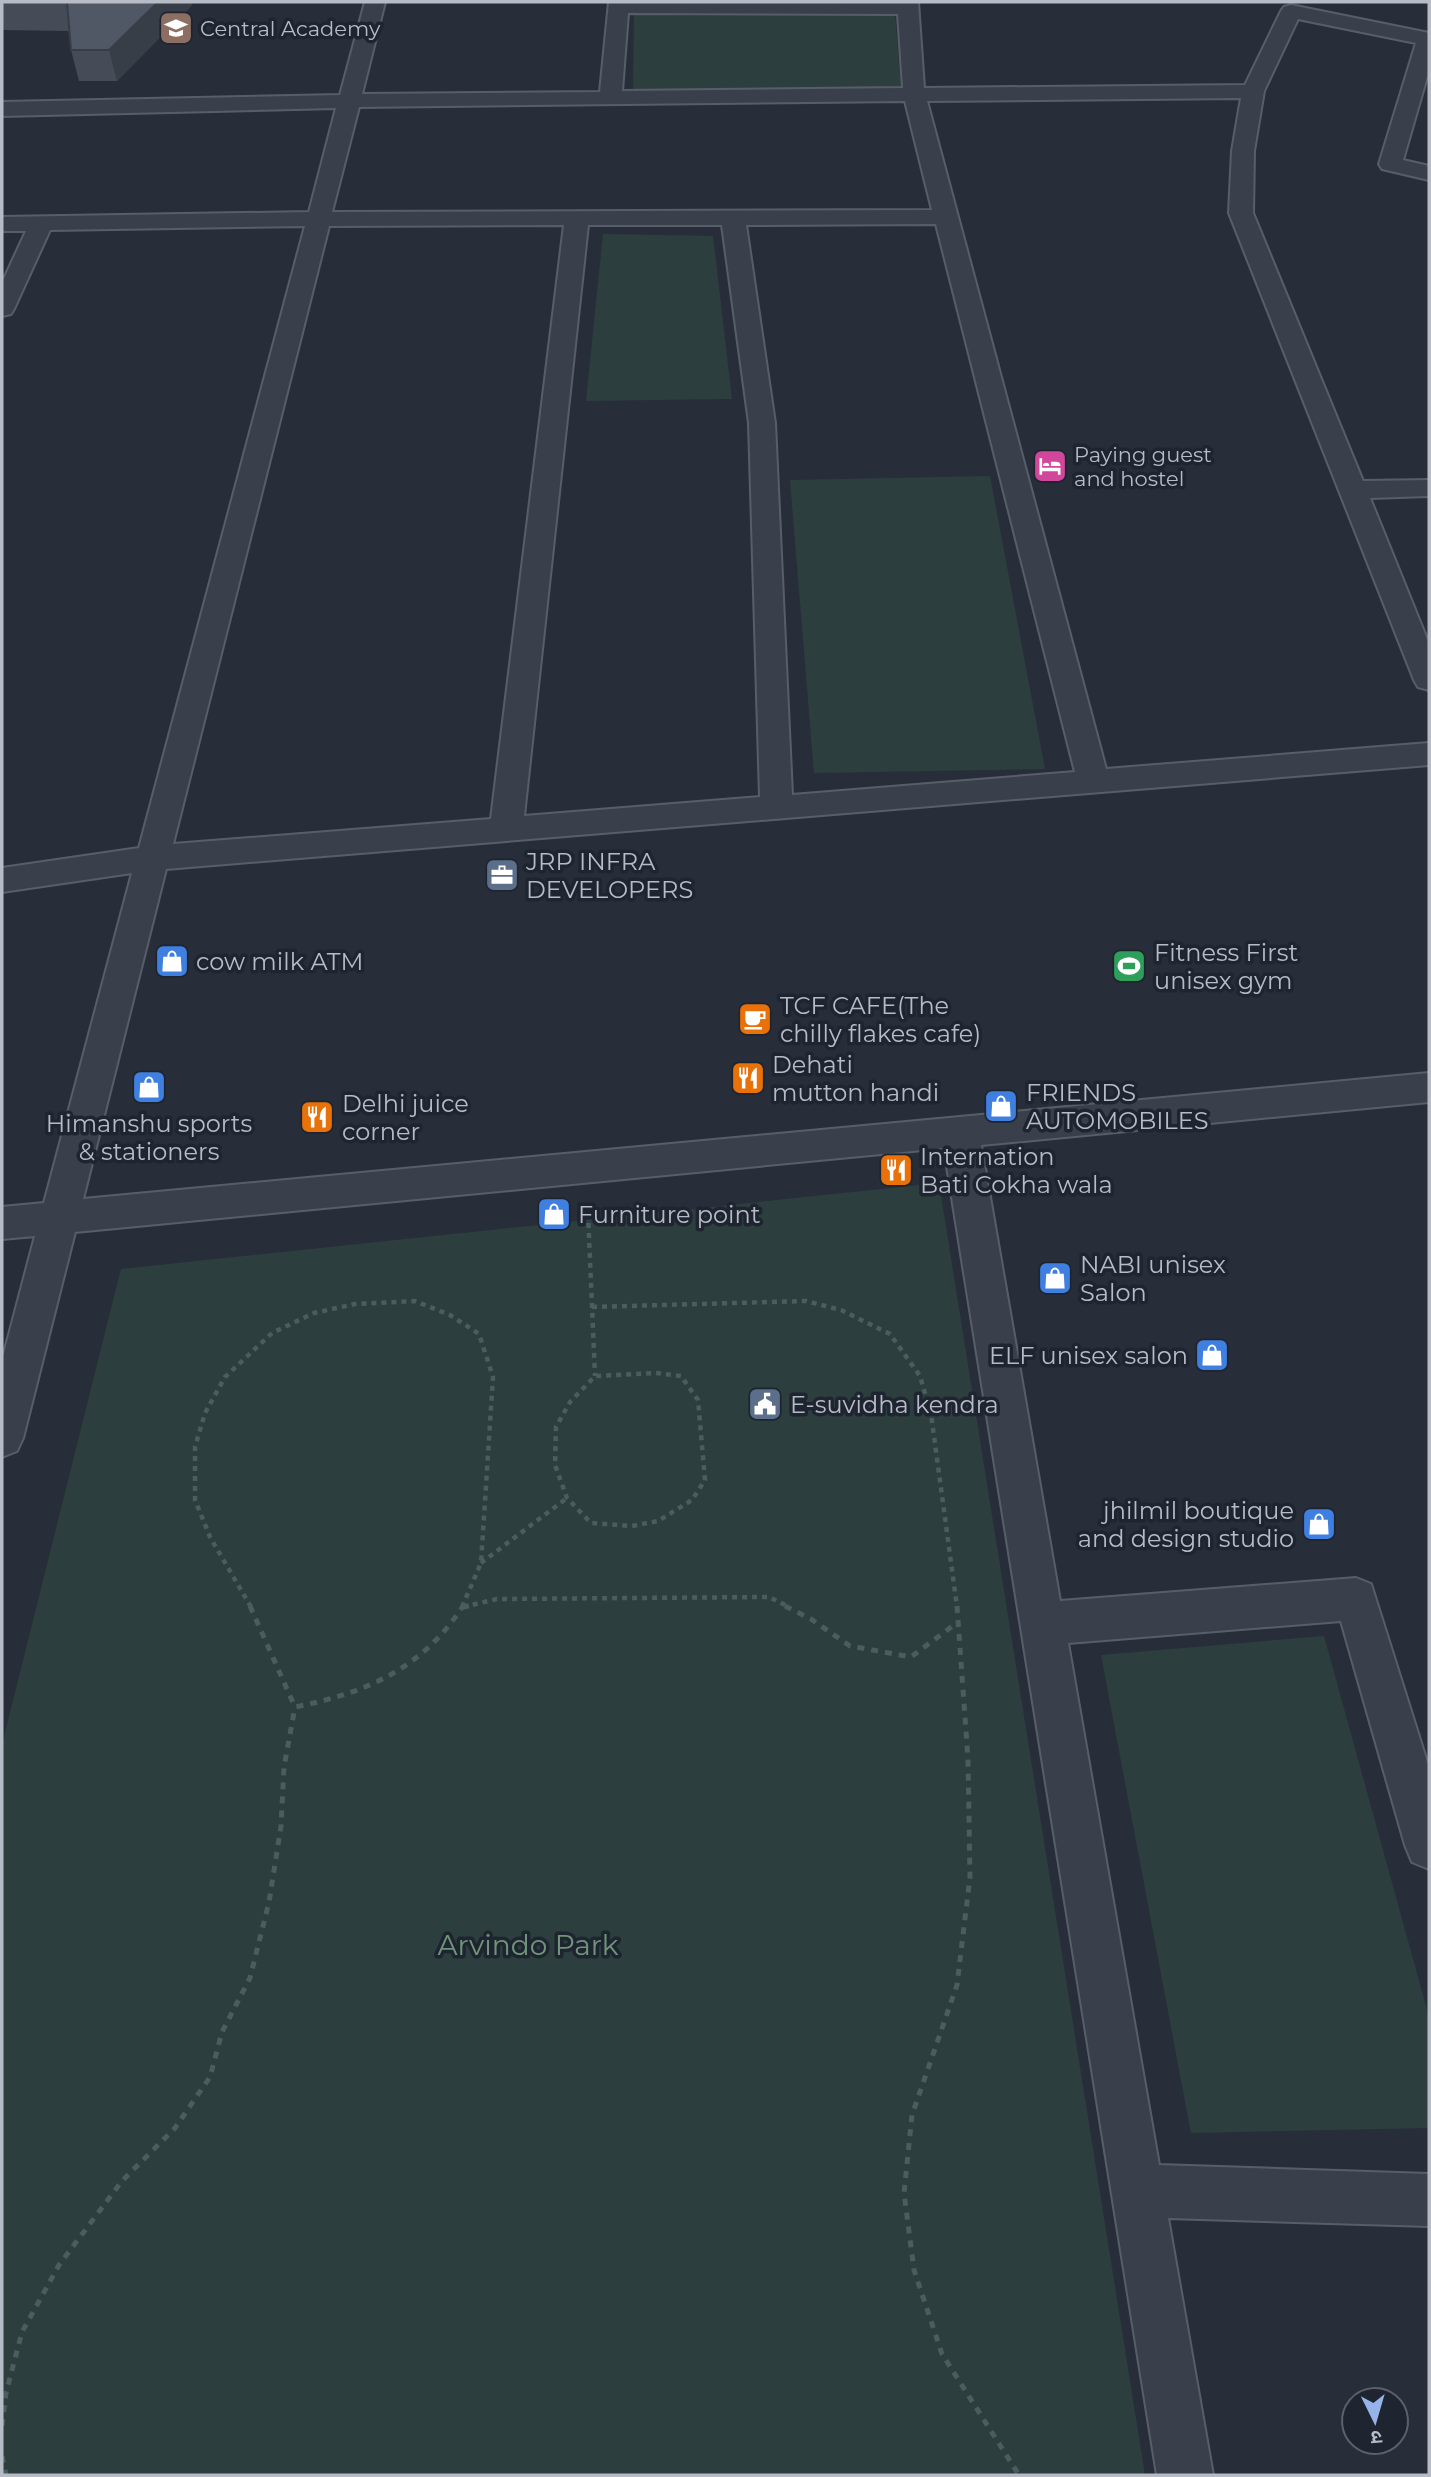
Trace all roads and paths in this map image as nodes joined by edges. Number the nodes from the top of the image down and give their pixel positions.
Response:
1 (375, 2) edge
2 (618, 4) edge
3 (772, 5) edge
4 (909, 5) edge
5 (1289, 6) edge
6 (1429, 39) edge
7 (1253, 91) junction
8 (914, 95) junction
9 (610, 98) junction
10 (349, 101) junction
11 (2, 109) edge
12 (1429, 173) edge
13 (733, 217) junction
14 (945, 217) junction
15 (577, 218) junction
16 (318, 219) junction
17 (2, 224) edge
18 (41, 224) junction
19 (2, 309) edge
20 (1429, 488) edge
21 (1353, 490) junction
22 (1429, 680) edge
23 (1429, 754) edge
24 (1093, 781) junction
25 (776, 807) junction
26 (506, 829) junction
27 (153, 858) junction
28 (2, 880) edge
29 (1429, 1087) edge
30 (960, 1132) junction
31 (580, 1168) junction
32 (60, 1218) junction
33 (2, 1223) edge
34 (592, 1307) junction
35 (595, 1376) junction
36 (2, 1438) edge
37 (566, 1498) junction
38 (481, 1563) junction
39 (462, 1608) junction
40 (959, 1621) junction
41 (1042, 1624) junction
42 (295, 1707) junction
43 (1429, 1844) edge
44 (1138, 2191) junction
45 (1429, 2200) edge
46 (2, 2426) edge
47 (2, 2456) edge
48 (6, 2475) edge
49 (1019, 2475) edge
50 (1185, 2475) edge

1 - 10 street
2 - 3 street
2 - 9 street
3 - 4 street
4 - 8 street
5 - 6 street
5 - 7 street
6 - 12 street
7 - 8 street
7 - 21 street
8 - 9 street
8 - 14 street
9 - 10 street
10 - 11 street
10 - 16 street
13 - 14 street
13 - 15 street
13 - 25 street
14 - 24 street
15 - 16 street
15 - 26 street
16 - 18 street
16 - 27 street
17 - 18 street
18 - 19 street
20 - 21 street
21 - 22 street
23 - 24 street
24 - 25 street
25 - 26 street
26 - 27 street
27 - 28 street
27 - 32 street
29 - 30 street
30 - 31 street
30 - 41 street
31 - 32 street
31 - 34 path
32 - 33 street
32 - 36 street
34 - 35 path
34 - 40 path
35 - 37 path
35 - 37 path
37 - 38 path
38 - 39 path
38 - 42 path
39 - 40 path
39 - 42 path
40 - 49 path
41 - 43 street
41 - 44 street
42 - 46 path
44 - 45 street
44 - 50 street
47 - 48 path

